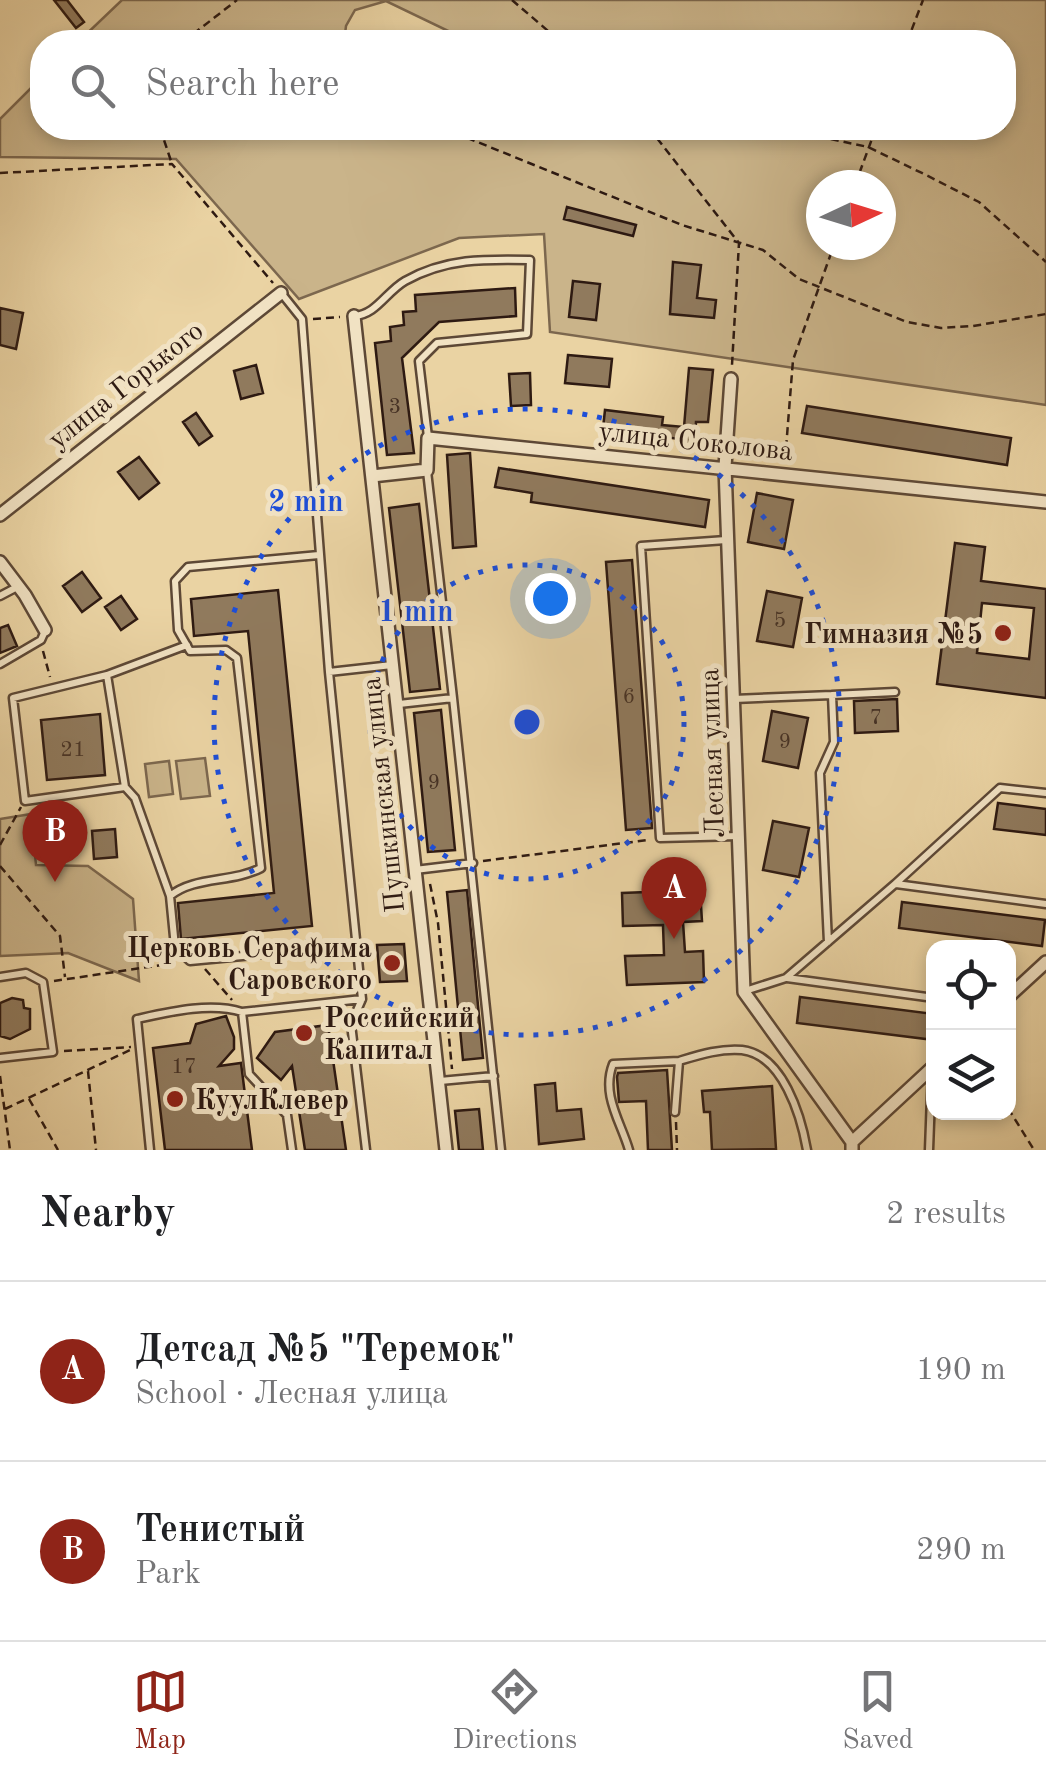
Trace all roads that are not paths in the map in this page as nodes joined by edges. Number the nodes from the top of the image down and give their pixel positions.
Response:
1 (281, 293) joint
2 (354, 316) joint
3 (731, 378) road end
4 (428, 438) junction
5 (725, 467) junction
6 (427, 470) junction
7 (372, 476) junction
8 (1046, 502) edge
9 (0, 515) edge
10 (728, 540) junction
11 (319, 554) junction
12 (0, 562) edge
13 (18, 586) junction
14 (0, 596) edge
15 (43, 635) joint
16 (187, 645) junction
17 (0, 664) edge
18 (394, 665) junction
19 (329, 672) junction
20 (107, 674) junction
21 (894, 692) dead end
22 (832, 696) junction
23 (453, 698) junction
24 (734, 699) junction
25 (398, 704) junction
26 (125, 787) junction
27 (1046, 793) edge
28 (738, 836) junction
29 (473, 862) junction
30 (415, 870) junction
31 (895, 884) junction
32 (170, 896) junction
33 (1046, 904) edge
34 (828, 942) junction
35 (357, 945) junction
36 (1046, 962) edge
37 (0, 977) edge
38 (786, 978) junction
39 (1016, 990) edge
40 (744, 992) junction
41 (926, 997) edge
42 (362, 999) junction
43 (242, 1012) junction
44 (0, 1058) edge
45 (679, 1061) junction
46 (926, 1074) edge
47 (494, 1076) junction
48 (439, 1081) junction
49 (675, 1112) road end
50 (930, 1120) edge
51 (852, 1146) edge
52 (150, 1150) edge
53 (292, 1150) edge
54 (366, 1150) edge
55 (446, 1150) edge
56 (501, 1150) edge
57 (628, 1150) edge
58 (807, 1150) edge
59 (929, 1150) edge

1 - 9 street, улица Горького
1 - 11 lane
2 - 4 lane
2 - 7 street, Пушкинская улица
3 - 5 street, Лесная улица
4 - 5 street, улица Соколова
4 - 6 street
5 - 8 street, улица Соколова
5 - 10 street, Лесная улица
6 - 7 street
6 - 23 lane
7 - 18 street, Пушкинская улица
10 - 24 street, Лесная улица
10 - 28 lane
11 - 16 lane
11 - 19 lane
12 - 13 street
13 - 14 lane
13 - 15 street
15 - 17 lane
16 - 20 lane
16 - 32 lane
18 - 19 lane
18 - 25 street, Пушкинская улица
19 - 35 lane
20 - 26 lane
20 - 26 lane
21 - 22 lane
22 - 24 lane
22 - 34 lane
23 - 25 lane
23 - 29 lane
24 - 28 street, Лесная улица
25 - 30 street, Пушкинская улица
26 - 32 lane
27 - 31 lane
28 - 40 street, Лесная улица
29 - 30 lane
29 - 47 lane
30 - 48 street, Пушкинская улица
31 - 33 lane
31 - 34 lane
32 - 35 lane
34 - 38 lane
35 - 42 lane
36 - 39 street
37 - 44 lane
38 - 40 lane
38 - 41 lane
40 - 51 street
42 - 43 lane
42 - 54 lane
43 - 52 lane
43 - 53 lane
45 - 49 lane
45 - 57 lane
45 - 58 lane
46 - 51 street
47 - 48 lane
47 - 56 lane
48 - 55 street, Пушкинская улица
50 - 59 lane

